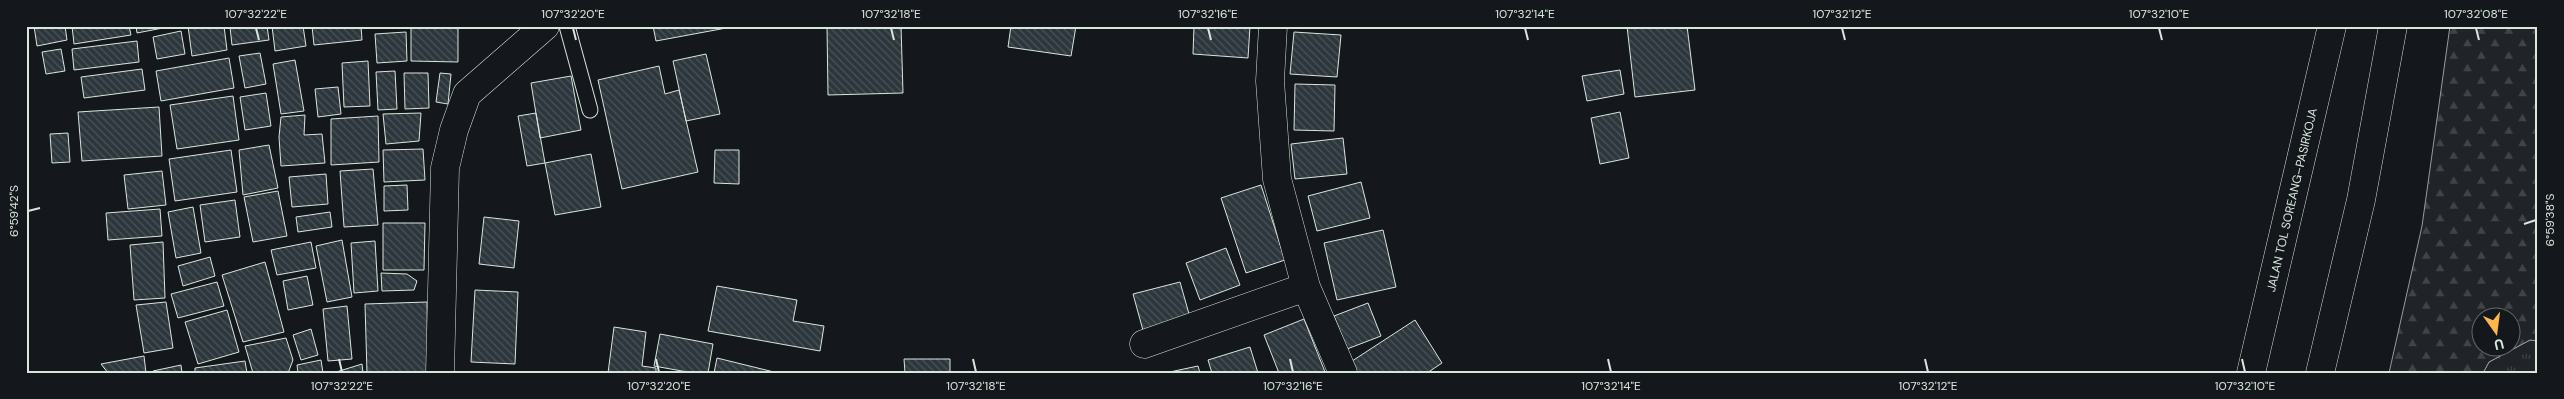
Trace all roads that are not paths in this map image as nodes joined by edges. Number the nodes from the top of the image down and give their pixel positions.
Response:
1 (545, 26) edge
2 (567, 26) edge
3 (1273, 26) edge
4 (2332, 26) edge
5 (2393, 26) edge
6 (590, 110) dead end
7 (1306, 287) junction
8 (1144, 344) dead end
9 (440, 373) edge
10 (1343, 373) edge
11 (2251, 373) edge
12 (2320, 373) edge

1 - 9 main road
2 - 6 lane
3 - 7 main road
4 - 11 main road, JALAN TOL SOREANG–PASIRKOJA
5 - 12 main road
7 - 8 main road
7 - 10 main road

